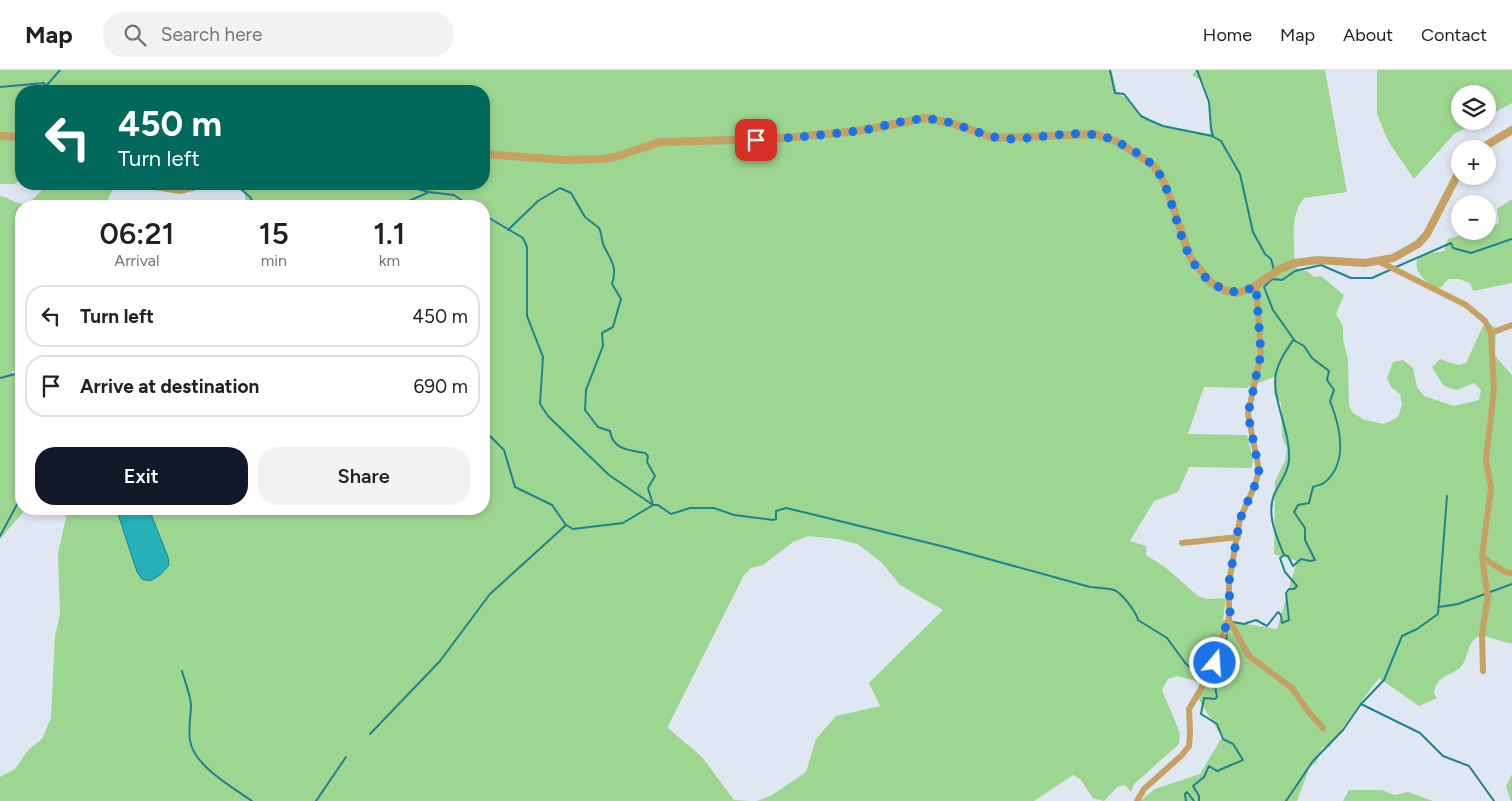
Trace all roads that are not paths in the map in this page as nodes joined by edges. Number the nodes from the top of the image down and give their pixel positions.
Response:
1 (1512, 130) edge
2 (0, 136) edge
3 (15, 137) edge
4 (1495, 140) edge
5 (490, 154) edge
6 (1452, 185) edge
7 (1380, 262) junction
8 (1256, 286) junction
9 (1512, 324) edge
10 (1491, 334) junction
11 (1238, 536) junction
12 (1182, 543) dead end
13 (1482, 557) junction
14 (1512, 573) edge
15 (1229, 620) junction
16 (1483, 670) dead end
17 (1323, 728) dead end
18 (1137, 801) edge

1 - 4 street
2 - 3 street
5 - 8 street
6 - 7 street
7 - 8 street
7 - 10 street
8 - 11 street
9 - 10 street
10 - 13 street
11 - 12 street
11 - 15 street
13 - 14 street
13 - 16 street
15 - 17 street
15 - 18 street

